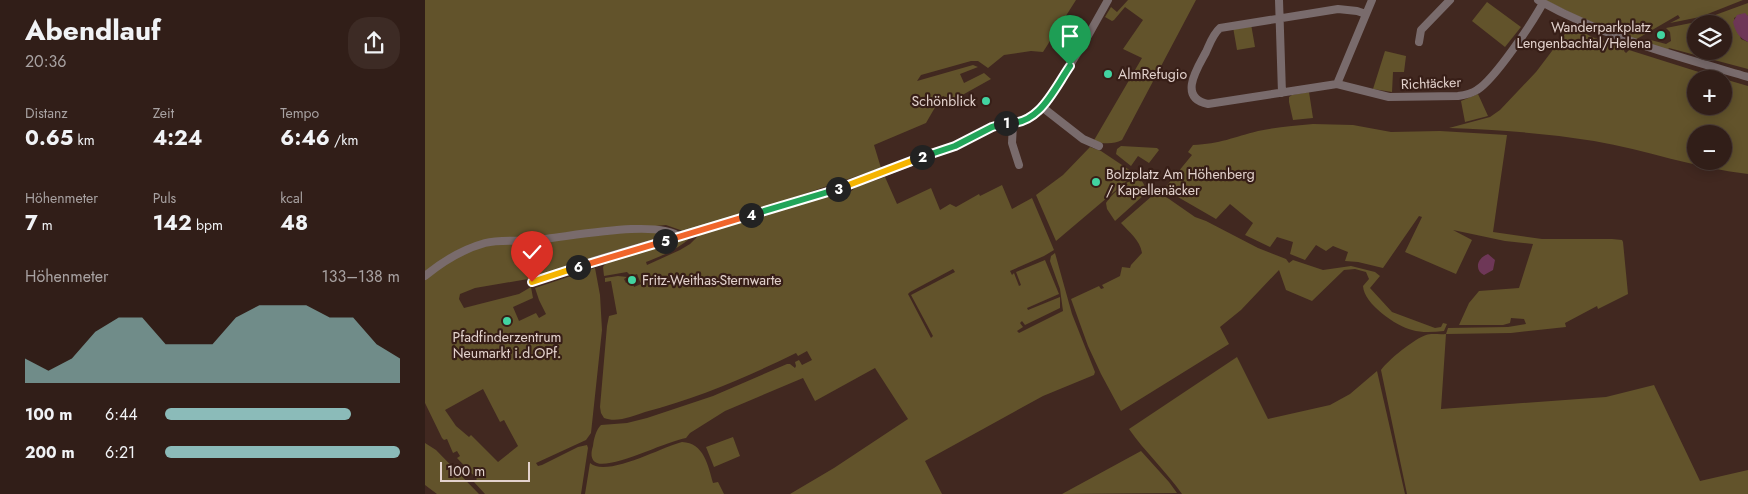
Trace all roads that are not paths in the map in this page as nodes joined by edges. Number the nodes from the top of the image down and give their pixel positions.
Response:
1 (1108, 0) edge
2 (1279, 0) edge
3 (1372, 0) edge
4 (1450, 0) edge
5 (1540, 2) edge
6 (1366, 14) junction
7 (1279, 18) junction
8 (1419, 42) dead end
9 (1748, 77) edge
10 (1337, 84) junction
11 (1282, 93) junction
12 (1042, 107) junction
13 (1013, 124) junction
14 (1099, 146) dead end
15 (1019, 165) dead end
16 (680, 237) junction
17 (425, 276) edge
18 (532, 282) dead end

1 - 12 street
2 - 7 street
3 - 6 street
4 - 8 street
5 - 9 street
5 - 10 street, Richtäcker
6 - 7 street
6 - 10 street
7 - 11 street
7 - 11 street
10 - 11 street
12 - 13 street
12 - 14 street
13 - 15 street
13 - 16 street
16 - 17 street
16 - 18 street

